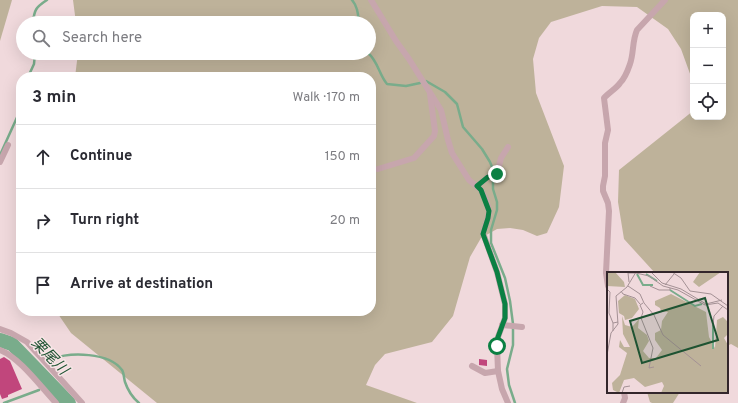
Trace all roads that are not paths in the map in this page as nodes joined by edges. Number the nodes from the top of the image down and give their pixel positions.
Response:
1 (371, 0) edge
2 (665, 0) edge
3 (430, 93) junction
4 (8, 145) dead end
5 (508, 147) dead end
6 (0, 162) edge
7 (378, 169) dead end
8 (477, 186) junction
9 (607, 280) edge
10 (502, 325) junction
11 (522, 328) dead end
12 (0, 330) edge
13 (0, 350) edge
14 (472, 366) dead end
15 (498, 371) junction
16 (624, 393) edge
17 (56, 403) edge
18 (82, 403) edge
19 (508, 403) edge
20 (623, 403) edge

1 - 3 street
2 - 9 street
3 - 7 street
3 - 8 street
4 - 6 street
5 - 8 street
8 - 10 street
10 - 11 street
10 - 15 street
12 - 18 street
13 - 17 street
14 - 15 street
15 - 19 street
16 - 20 street

